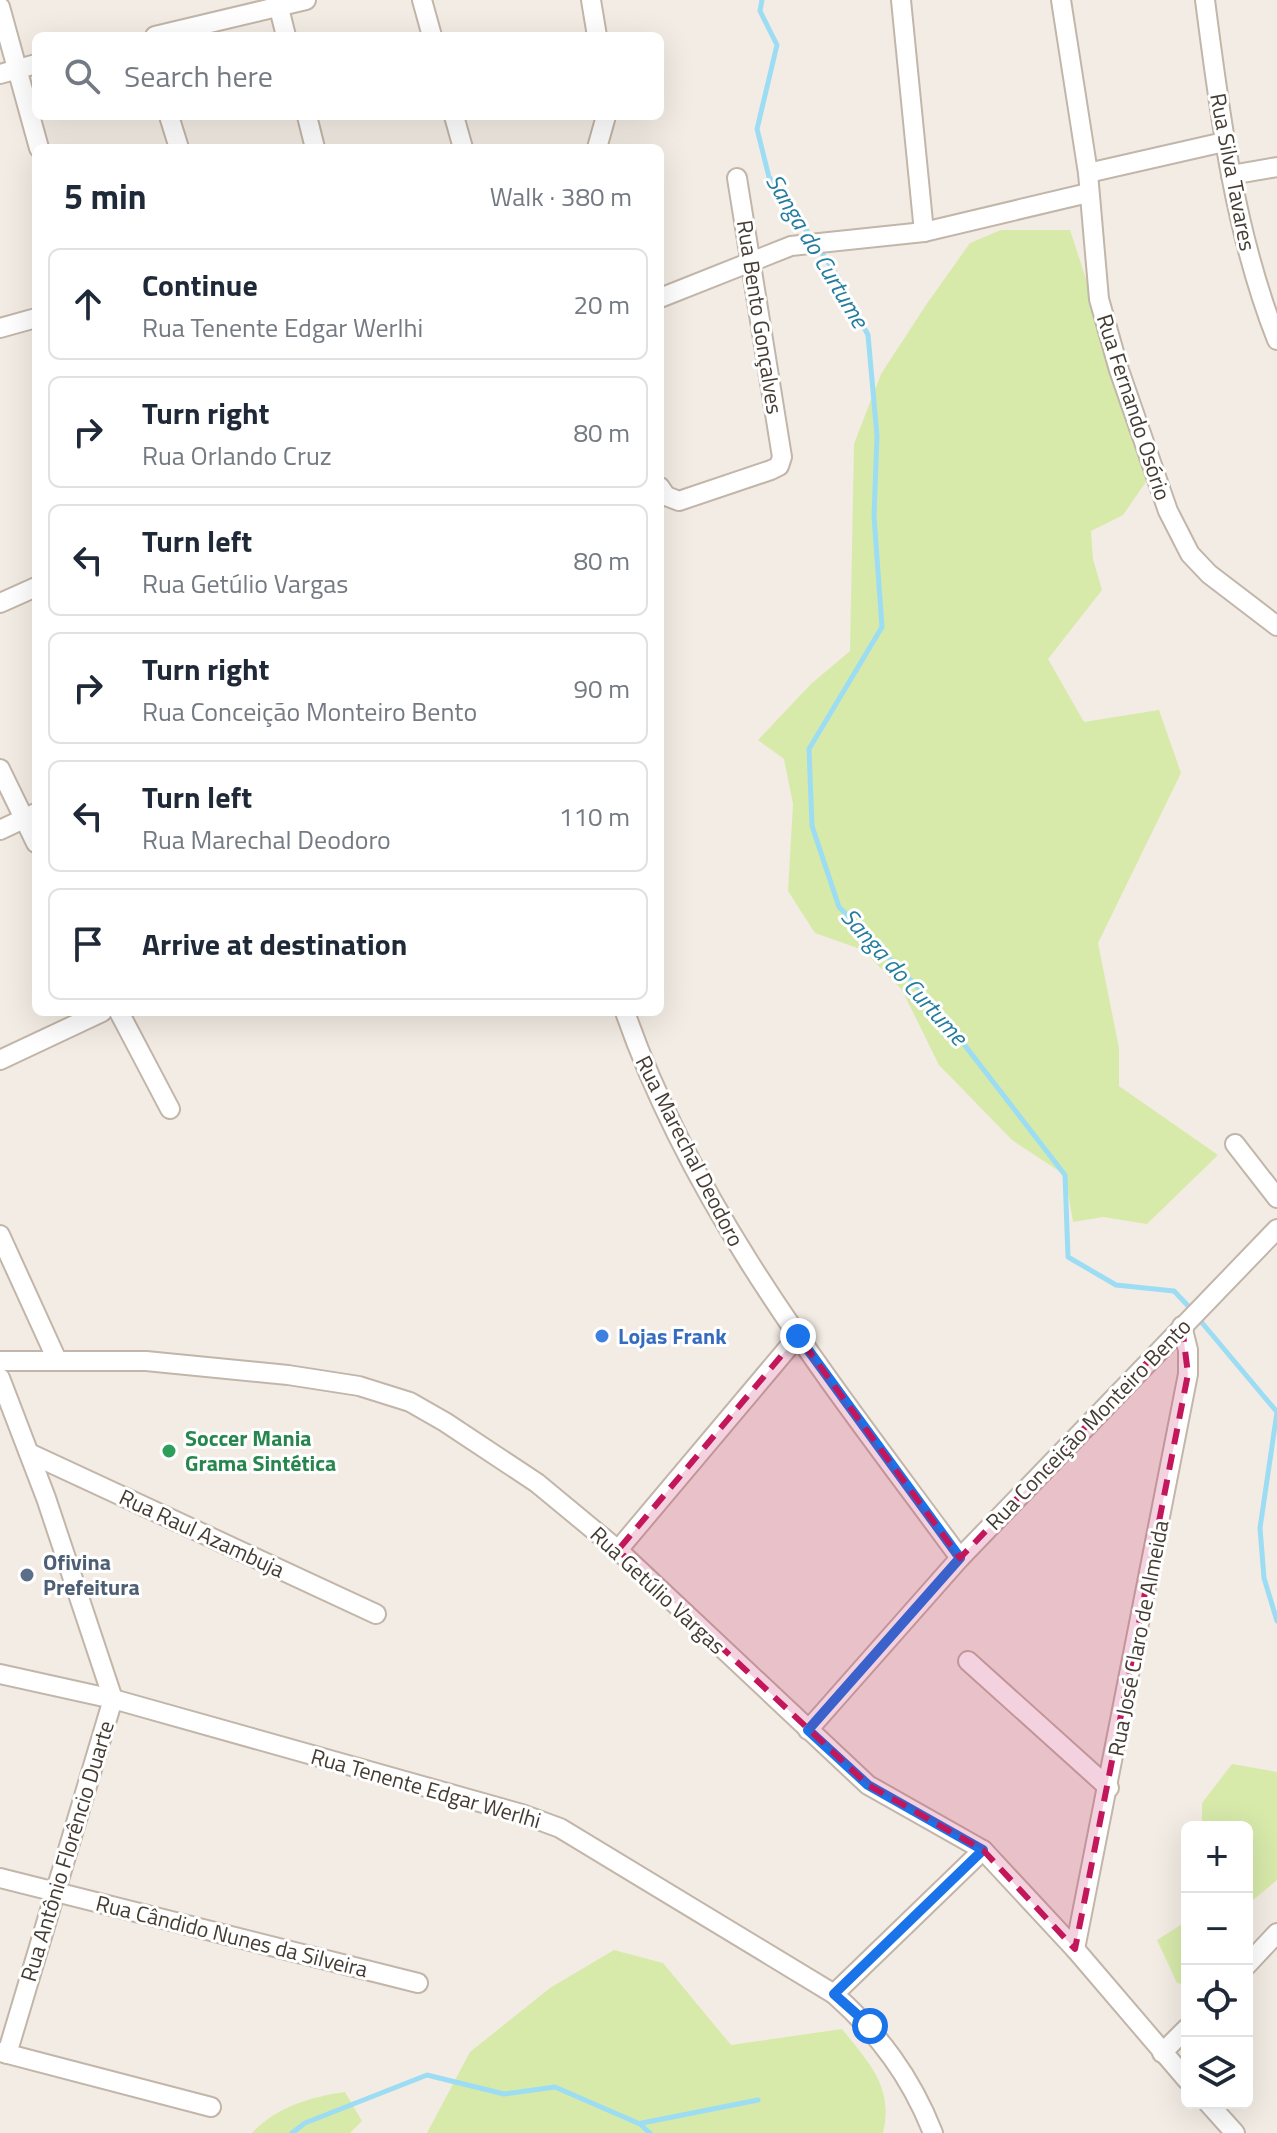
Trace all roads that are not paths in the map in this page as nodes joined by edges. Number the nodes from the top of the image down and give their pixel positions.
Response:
1 (306, 0) edge
2 (422, 0) edge
3 (591, 0) edge
4 (901, 0) edge
5 (1061, 0) edge
6 (1205, 0) edge
7 (278, 3) edge
8 (0, 7) edge
9 (170, 32) edge
10 (285, 32) edge
11 (431, 32) edge
12 (596, 32) edge
13 (18, 69) edge
14 (170, 120) edge
15 (308, 120) edge
16 (455, 120) edge
17 (605, 120) edge
18 (1224, 142) junction
19 (38, 144) edge
20 (178, 144) edge
21 (314, 144) edge
22 (462, 144) edge
23 (598, 144) edge
24 (1277, 167) edge
25 (1088, 173) junction
26 (1231, 175) junction
27 (737, 178) dead end
28 (1088, 193) junction
29 (924, 232) junction
30 (752, 259) junction
31 (664, 296) edge
32 (32, 319) edge
33 (0, 328) edge
34 (1277, 340) edge
35 (664, 493) edge
36 (32, 589) edge
37 (0, 603) edge
38 (1277, 626) edge
39 (0, 769) edge
40 (30, 816) edge
41 (0, 830) edge
42 (94, 1016) edge
43 (121, 1016) edge
44 (627, 1016) edge
45 (0, 1060) edge
46 (170, 1109) dead end
47 (1235, 1144) dead end
48 (1277, 1198) edge
49 (1277, 1229) edge
50 (0, 1235) edge
51 (1185, 1324) junction
52 (798, 1336) junction
53 (57, 1360) junction
54 (0, 1361) edge
55 (0, 1378) edge
56 (29, 1453) junction
57 (618, 1550) junction
58 (960, 1558) junction
59 (376, 1614) dead end
60 (968, 1661) dead end
61 (0, 1674) edge
62 (113, 1699) junction
63 (808, 1730) junction
64 (1109, 1788) junction
65 (983, 1850) junction
66 (0, 1878) edge
67 (55, 1892) junction
68 (1277, 1933) edge
69 (1075, 1949) junction
70 (1253, 1959) edge
71 (418, 1983) dead end
72 (834, 1994) junction
73 (1181, 2034) edge
74 (4, 2053) edge
75 (1162, 2053) junction
76 (1181, 2074) edge
77 (211, 2107) dead end
78 (1213, 2109) edge
79 (933, 2133) edge
80 (1235, 2133) edge

1 - 7 street
2 - 11 street
3 - 12 street
4 - 29 street
5 - 25 street, Rua Fernando Osório
6 - 18 street, Rua Silva Tavares
7 - 9 street
7 - 10 street
8 - 13 street
13 - 19 street
14 - 20 street
15 - 21 street
16 - 22 street
17 - 23 street
18 - 25 street
18 - 26 street, Rua Silva Tavares
24 - 26 street
25 - 28 street, Rua Fernando Osório
26 - 34 street, Rua Silva Tavares
27 - 30 street, Rua Bento Gonçalves
28 - 29 street
28 - 38 street, Rua Fernando Osório
29 - 30 street
30 - 31 street
30 - 35 street, Rua Bento Gonçalves
32 - 33 street
36 - 37 street
39 - 40 street
40 - 41 street
42 - 45 street
43 - 46 street
44 - 52 street, Rua Marechal Deodoro
47 - 48 street
49 - 51 street, Rua Conceição Monteiro Bento
50 - 53 street
51 - 58 street, Rua Conceição Monteiro Bento
51 - 64 street, Rua José Claro de Almeida
52 - 57 street
52 - 58 street, Rua Marechal Deodoro
53 - 54 street, Rua Getúlio Vargas
53 - 57 street, Rua Getúlio Vargas
55 - 56 street, Rua Antônio Florêncio Duarte
56 - 59 street, Rua Raul Azambuja
56 - 62 street, Rua Antônio Florêncio Duarte
57 - 63 street, Rua Getúlio Vargas
58 - 63 street, Rua Conceição Monteiro Bento
60 - 64 street
61 - 62 street, Rua Tenente Edgar Werlhi
62 - 67 street, Rua Antônio Florêncio Duarte
62 - 72 street, Rua Tenente Edgar Werlhi
63 - 65 street, Rua Getúlio Vargas
64 - 69 street, Rua José Claro de Almeida
65 - 69 street, Rua Getúlio Vargas
65 - 72 street
66 - 67 street, Rua Cândido Nunes da Silveira
67 - 71 street, Rua Cândido Nunes da Silveira
67 - 74 street, Rua Antônio Florêncio Duarte
68 - 70 street
69 - 75 street, Rua Getúlio Vargas
72 - 79 street, Rua Tenente Edgar Werlhi
73 - 75 street
74 - 77 street
75 - 76 street, Rua Getúlio Vargas
78 - 80 street

